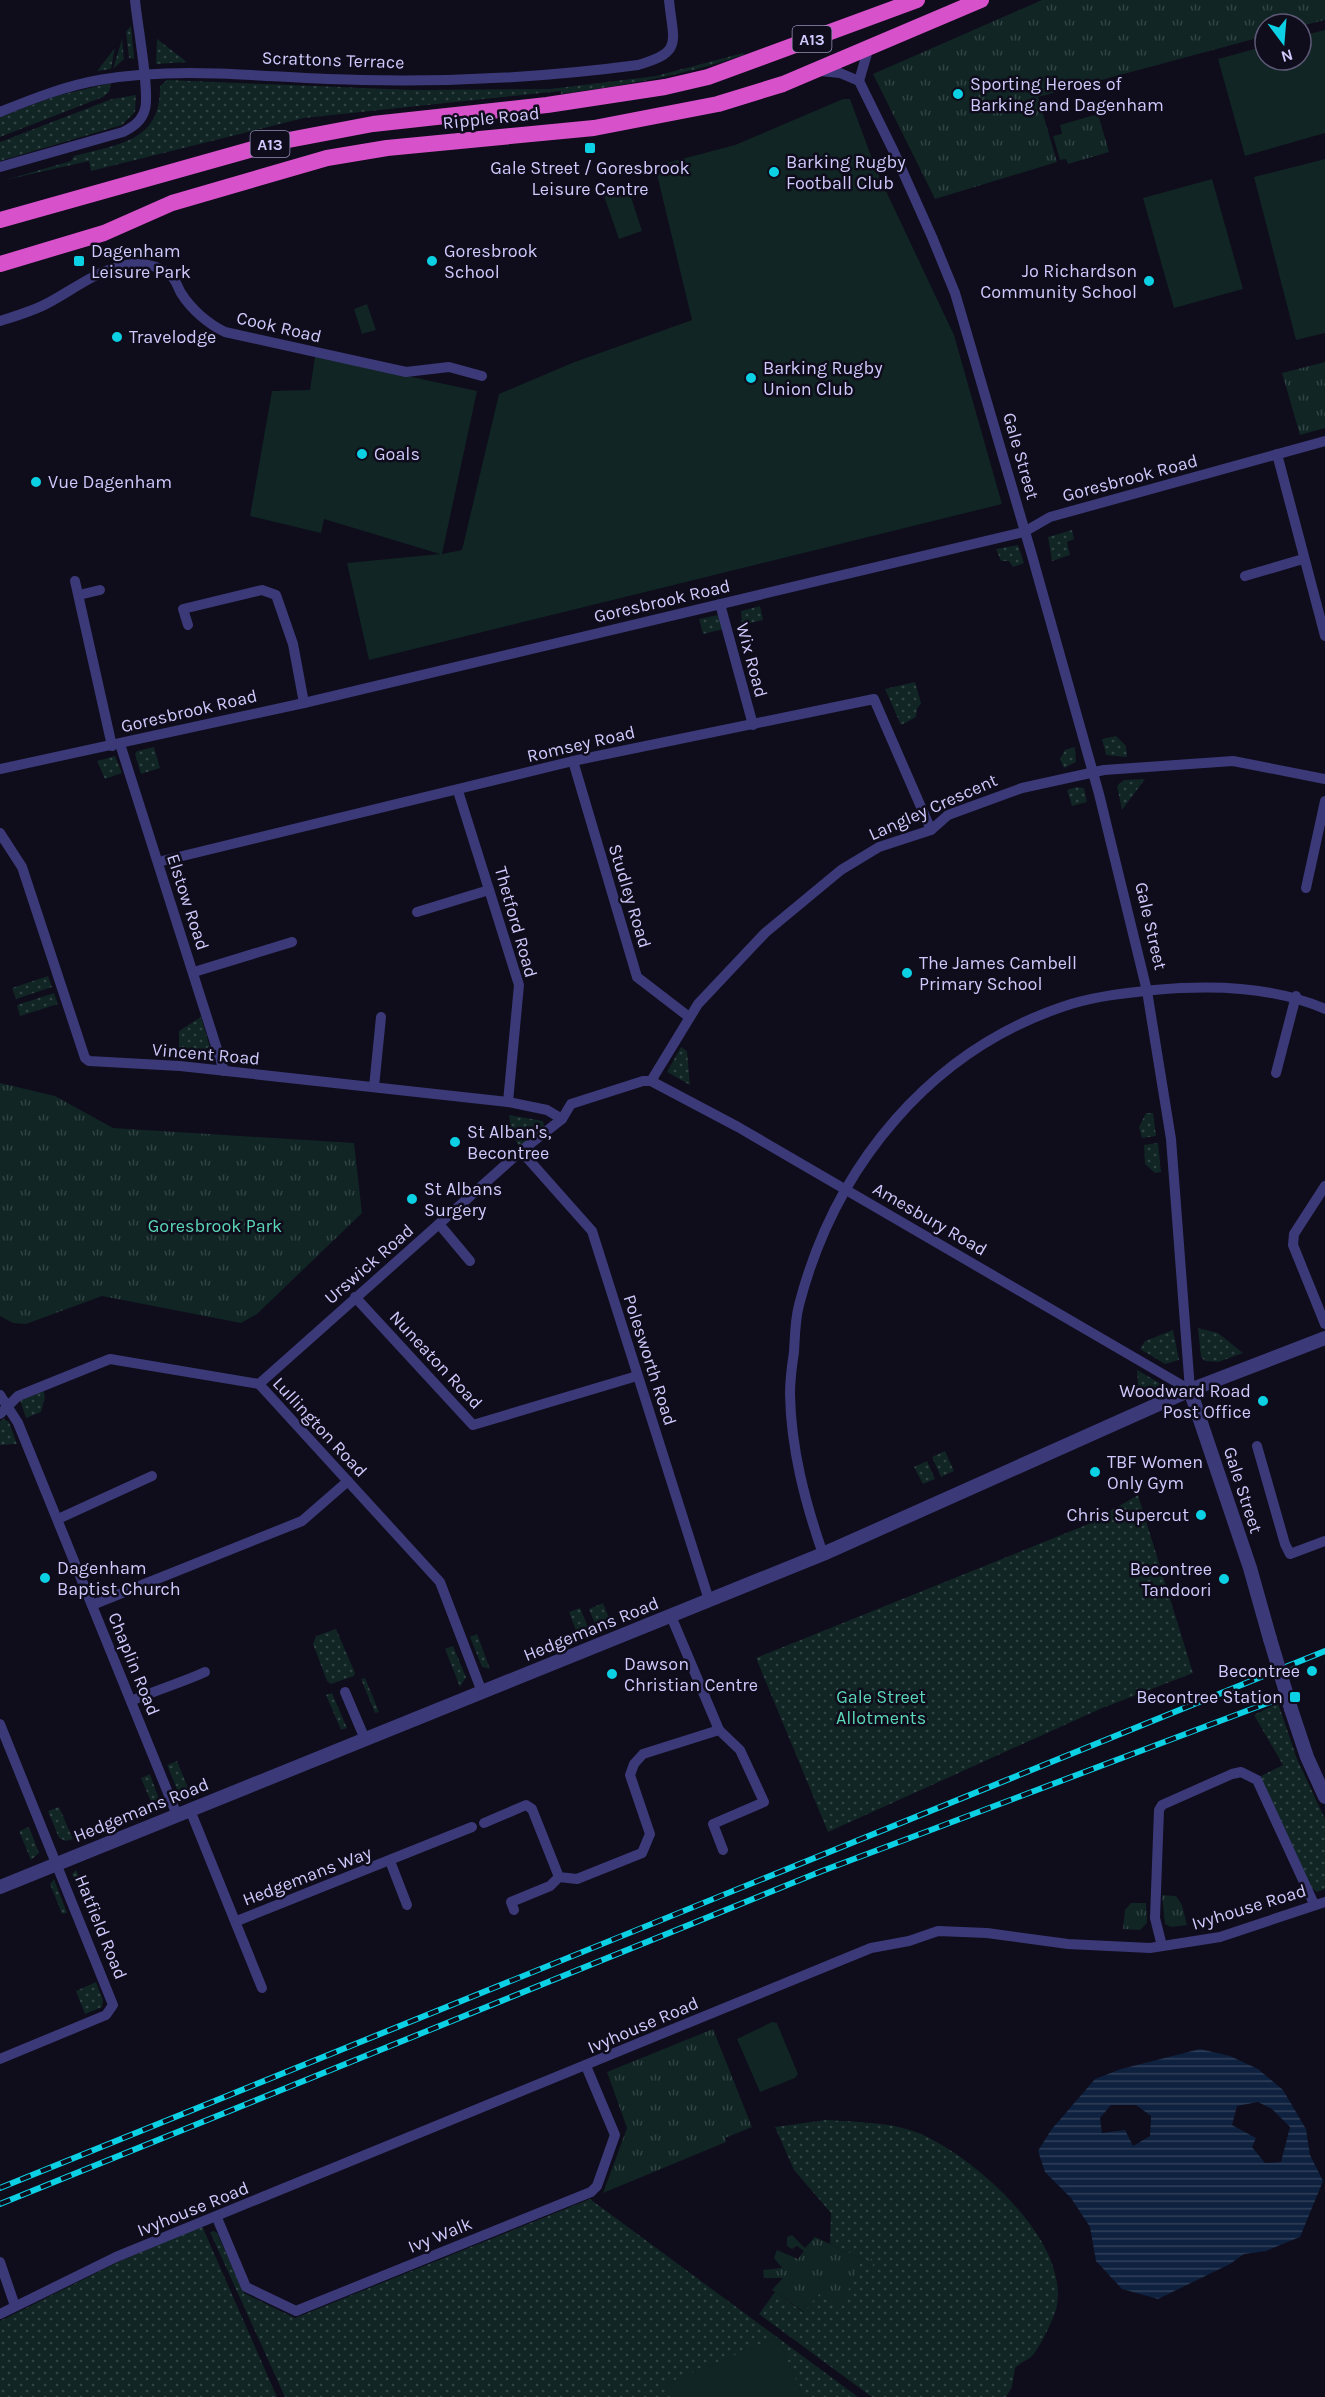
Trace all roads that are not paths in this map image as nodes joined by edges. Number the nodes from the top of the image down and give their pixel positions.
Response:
1 (135, 0) edge
2 (669, 0) edge
3 (916, 0) edge
4 (981, 0) edge
5 (868, 50) junction
6 (817, 70) junction
7 (143, 74) junction
8 (859, 81) junction
9 (0, 112) edge
10 (0, 167) edge
11 (0, 220) edge
12 (0, 264) edge
13 (0, 321) edge
14 (482, 376) dead end
15 (1325, 441) edge
16 (1277, 454) junction
17 (1024, 532) junction
18 (1304, 559) junction
19 (1245, 576) dead end
20 (75, 581) dead end
21 (100, 590) dead end
22 (79, 595) junction
23 (720, 604) junction
24 (188, 626) dead end
25 (1324, 630) edge
26 (304, 702) junction
27 (753, 725) junction
28 (116, 745) junction
29 (573, 761) junction
30 (0, 769) edge
31 (1093, 773) junction
32 (1325, 779) edge
33 (458, 791) junction
34 (1325, 801) edge
35 (931, 830) junction
36 (0, 833) edge
37 (158, 862) junction
38 (1306, 888) dead end
39 (489, 890) junction
40 (417, 912) dead end
41 (292, 942) dead end
42 (194, 972) junction
43 (1148, 991) junction
44 (1296, 996) junction
45 (1325, 1008) edge
46 (381, 1017) dead end
47 (689, 1017) junction
48 (224, 1071) junction
49 (1276, 1073) dead end
50 (651, 1081) junction
51 (374, 1087) junction
52 (508, 1102) junction
53 (562, 1119) junction
54 (521, 1150) junction
55 (1325, 1186) edge
56 (844, 1189) junction
57 (439, 1224) junction
58 (470, 1261) dead end
59 (355, 1297) junction
60 (1325, 1324) edge
61 (1325, 1338) edge
62 (637, 1376) junction
63 (259, 1384) junction
64 (1190, 1390) junction
65 (0, 1395) edge
66 (8, 1405) junction
67 (0, 1414) edge
68 (1257, 1446) dead end
69 (152, 1476) dead end
70 (348, 1481) junction
71 (58, 1519) junction
72 (1325, 1541) edge
73 (823, 1554) junction
74 (709, 1600) junction
75 (92, 1605) junction
76 (671, 1617) junction
77 (205, 1672) dead end
78 (345, 1692) dead end
79 (482, 1692) junction
80 (131, 1701) junction
81 (0, 1724) edge
82 (719, 1730) junction
83 (365, 1739) junction
84 (1325, 1797) edge
85 (183, 1813) junction
86 (484, 1823) dead end
87 (472, 1827) dead end
88 (723, 1850) dead end
89 (390, 1861) junction
90 (58, 1863) junction
91 (560, 1877) junction
92 (0, 1887) edge
93 (1320, 1903) edge
94 (407, 1905) dead end
95 (514, 1910) dead end
96 (237, 1921) junction
97 (1162, 1946) junction
98 (262, 1988) dead end
99 (0, 2059) edge
100 (586, 2066) junction
101 (217, 2217) junction
102 (0, 2262) edge
103 (15, 2306) junction
104 (0, 2313) edge

1 - 7 street
2 - 7 street, Scrattons Terrace
3 - 11 highway, Ripple Road / A13
4 - 5 highway, Ripple Road / A13
5 - 6 highway, Ripple Road / A13
5 - 8 street
6 - 8 street
6 - 12 highway, Ripple Road / A13
7 - 9 street, Scrattons Terrace
7 - 10 street
8 - 17 street, Gale Street
13 - 14 street, Cook Road
15 - 16 street, Goresbrook Road
16 - 17 street, Goresbrook Road
16 - 18 street
17 - 23 street, Goresbrook Road
17 - 31 street, Gale Street
18 - 19 street
18 - 25 street
20 - 22 street, Elstow Road
21 - 22 street
22 - 28 street, Elstow Road
23 - 26 street, Goresbrook Road
23 - 27 street, Wix Road
24 - 26 street
26 - 28 street, Goresbrook Road
27 - 29 street, Romsey Road
27 - 35 street, Romsey Road
28 - 30 street, Goresbrook Road
28 - 37 street, Elstow Road
29 - 33 street, Romsey Road
29 - 47 street, Studley Road
31 - 32 street, Langley Crescent
31 - 35 street, Langley Crescent
31 - 43 street, Gale Street
33 - 37 street, Romsey Road
33 - 39 street, Thetford Road
34 - 38 street
35 - 47 street, Langley Crescent
36 - 48 street, Vincent Road
37 - 42 street, Elstow Road
39 - 40 street
39 - 52 street, Thetford Road
41 - 42 street
42 - 48 street, Elstow Road
43 - 44 street
43 - 56 street
43 - 64 street, Gale Street
44 - 45 street
44 - 49 street
46 - 51 street
47 - 50 street, Langley Crescent
48 - 51 street, Vincent Road
50 - 53 street, Urswick Road
50 - 56 street, Amesbury Road
51 - 52 street, Vincent Road
52 - 53 street, Vincent Road
53 - 54 street, Urswick Road
54 - 57 street, Urswick Road
54 - 62 street, Polesworth Road
55 - 60 street
56 - 64 street, Amesbury Road
56 - 73 street
57 - 58 street
57 - 59 street, Urswick Road
59 - 62 street, Nuneaton Road
59 - 63 street, Urswick Road
61 - 64 street, Hedgemans Road
62 - 74 street, Polesworth Road
63 - 66 street, Lullington Road
63 - 70 street, Lullington Road
64 - 73 street, Hedgemans Road
64 - 84 street, Gale Street, bridge
65 - 66 street, Chaplin Road
66 - 67 street, Lullington Road
66 - 71 street, Chaplin Road
68 - 72 street
69 - 71 street
70 - 75 street
70 - 79 street, Lullington Road
71 - 75 street, Chaplin Road
73 - 74 street, Hedgemans Road
74 - 76 street, Hedgemans Road
75 - 80 street, Chaplin Road
76 - 79 street, Hedgemans Road
76 - 82 street
77 - 80 street
78 - 83 street
79 - 83 street, Hedgemans Road
80 - 85 street, Chaplin Road
81 - 90 street, Hatfield Road
82 - 88 street
82 - 91 street
83 - 85 street, Hedgemans Road
85 - 90 street, Hedgemans Road
85 - 96 street, Hedgemans Way
86 - 91 street
87 - 89 street, Hedgemans Way
89 - 94 street, Hedgemans Way
89 - 96 street, Hedgemans Way
90 - 92 street, Hedgemans Road
90 - 99 street, Hatfield Road
91 - 95 street
93 - 97 street, Ivyhouse Road
93 - 97 street
96 - 98 street, Hedgemans Way
97 - 100 street, Ivyhouse Road
100 - 101 street, Ivyhouse Road
100 - 101 street, Ivy Walk
101 - 103 street, Ivyhouse Road
102 - 103 street
103 - 104 street, Ivyhouse Road

